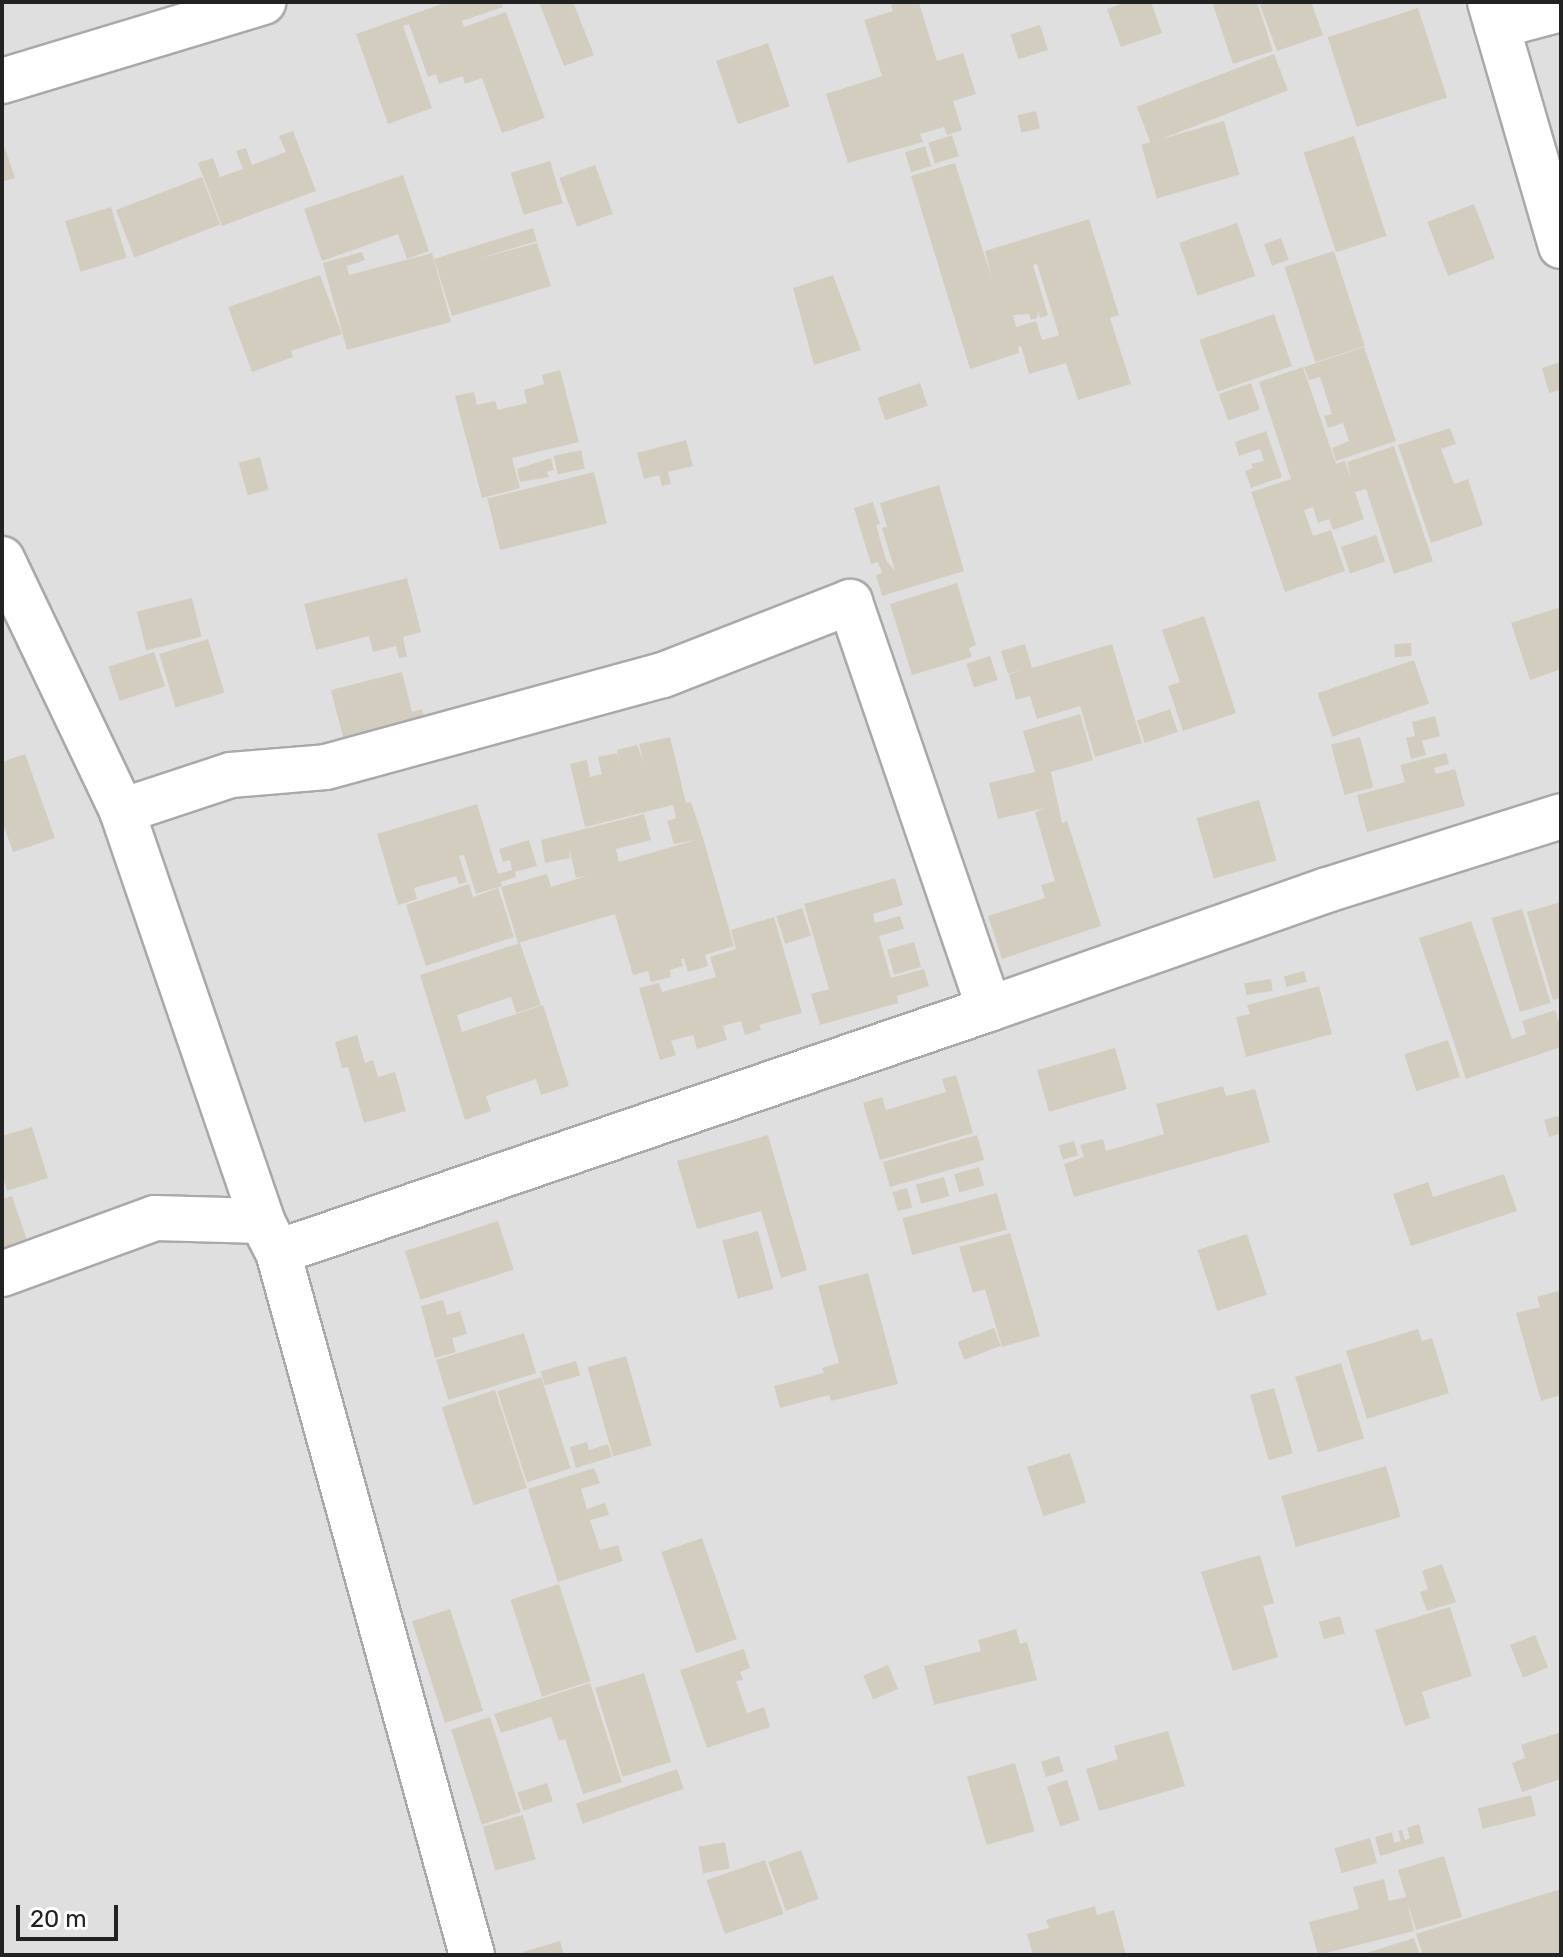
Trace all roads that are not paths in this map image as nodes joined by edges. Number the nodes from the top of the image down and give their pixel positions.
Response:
1 (263, 2) edge
2 (1561, 9) edge
3 (1494, 14) edge
4 (2, 81) edge
5 (1561, 246) edge
6 (2, 559) edge
7 (122, 811) junction
8 (1561, 816) edge
9 (989, 1009) junction
10 (270, 1236) junction
11 (2, 1274) edge
12 (472, 1955) edge

1 - 4 street
2 - 3 street
3 - 5 street
6 - 7 street
7 - 9 street
7 - 10 street
8 - 9 street
9 - 10 street
10 - 11 street
10 - 12 street

